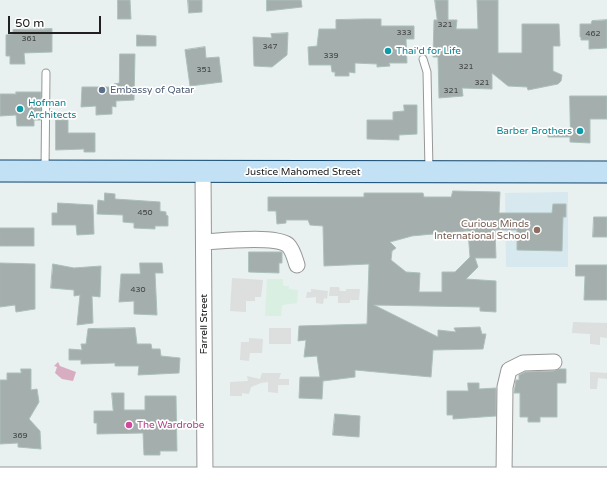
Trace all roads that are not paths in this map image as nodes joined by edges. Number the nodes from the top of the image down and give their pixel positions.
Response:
1 (423, 60) dead end
2 (46, 73) dead end
3 (0, 171) edge
4 (45, 172) junction
5 (203, 172) junction
6 (429, 172) junction
7 (607, 172) edge
8 (204, 242) junction
9 (297, 265) dead end
10 (554, 362) dead end
11 (0, 474) edge
12 (504, 475) junction
13 (607, 475) edge
14 (205, 476) edge

1 - 6 lane
2 - 4 lane
3 - 4 main road, Justice Mahomed Street
4 - 5 main road, Justice Mahomed Street
5 - 6 main road, Justice Mahomed Street
5 - 8 street, Farrell Street
6 - 7 main road, Justice Mahomed Street
8 - 9 street
8 - 14 street, Farrell Street
10 - 12 street
11 - 14 street
12 - 13 street
12 - 14 street

